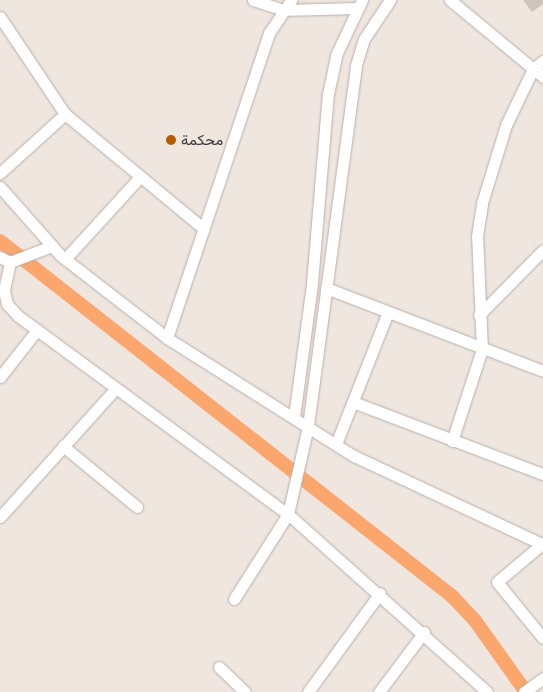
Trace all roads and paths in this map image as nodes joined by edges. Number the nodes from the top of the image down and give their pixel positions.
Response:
1 (253, 0) edge
2 (291, 0) edge
3 (390, 0) edge
4 (450, 0) edge
5 (359, 4) edge
6 (283, 10) junction
7 (0, 17) edge
8 (543, 61) edge
9 (533, 69) junction
10 (543, 77) edge
11 (65, 114) junction
12 (0, 173) edge
13 (139, 178) junction
14 (0, 187) edge
15 (204, 229) junction
16 (52, 246) junction
17 (543, 250) edge
18 (65, 259) junction
19 (5, 260) edge
20 (326, 288) junction
21 (388, 312) junction
22 (479, 315) junction
23 (37, 330) junction
24 (167, 338) junction
25 (482, 349) junction
26 (543, 371) edge
27 (0, 377) edge
28 (116, 388) junction
29 (353, 402) junction
30 (294, 417) junction
31 (308, 426) junction
32 (452, 441) junction
33 (336, 444) junction
34 (63, 446) junction
35 (543, 474) edge
36 (137, 507) dead end
37 (288, 514) junction
38 (0, 516) edge
39 (542, 543) edge
40 (380, 593) junction
41 (234, 599) dead end
42 (424, 632) junction
43 (543, 638) edge
44 (219, 667) dead end
45 (543, 678) edge
46 (245, 692) edge
47 (308, 692) edge
48 (379, 692) edge
49 (487, 692) edge
50 (524, 692) edge

1 - 6 street
2 - 6 street
3 - 20 street
4 - 9 street
5 - 6 street
5 - 30 street
6 - 15 street
7 - 11 street
8 - 9 street
9 - 10 street
9 - 22 street
11 - 12 street
11 - 13 street
13 - 15 street
13 - 18 street
14 - 16 street
15 - 24 street
16 - 18 street
16 - 19 street
17 - 22 street
18 - 24 street
19 - 23 street
20 - 21 street
20 - 31 street
21 - 25 street
21 - 29 street
22 - 25 street
23 - 27 street
23 - 28 street
24 - 30 street
25 - 26 street
25 - 32 street
28 - 34 street
28 - 37 street
29 - 32 street
29 - 33 street
30 - 31 street
31 - 33 street
31 - 37 street
32 - 35 street
33 - 39 street
34 - 36 street
34 - 38 street
37 - 40 street
37 - 41 street
39 - 43 street
40 - 42 street
40 - 47 street
42 - 48 street
42 - 49 street
44 - 46 street
45 - 50 street

